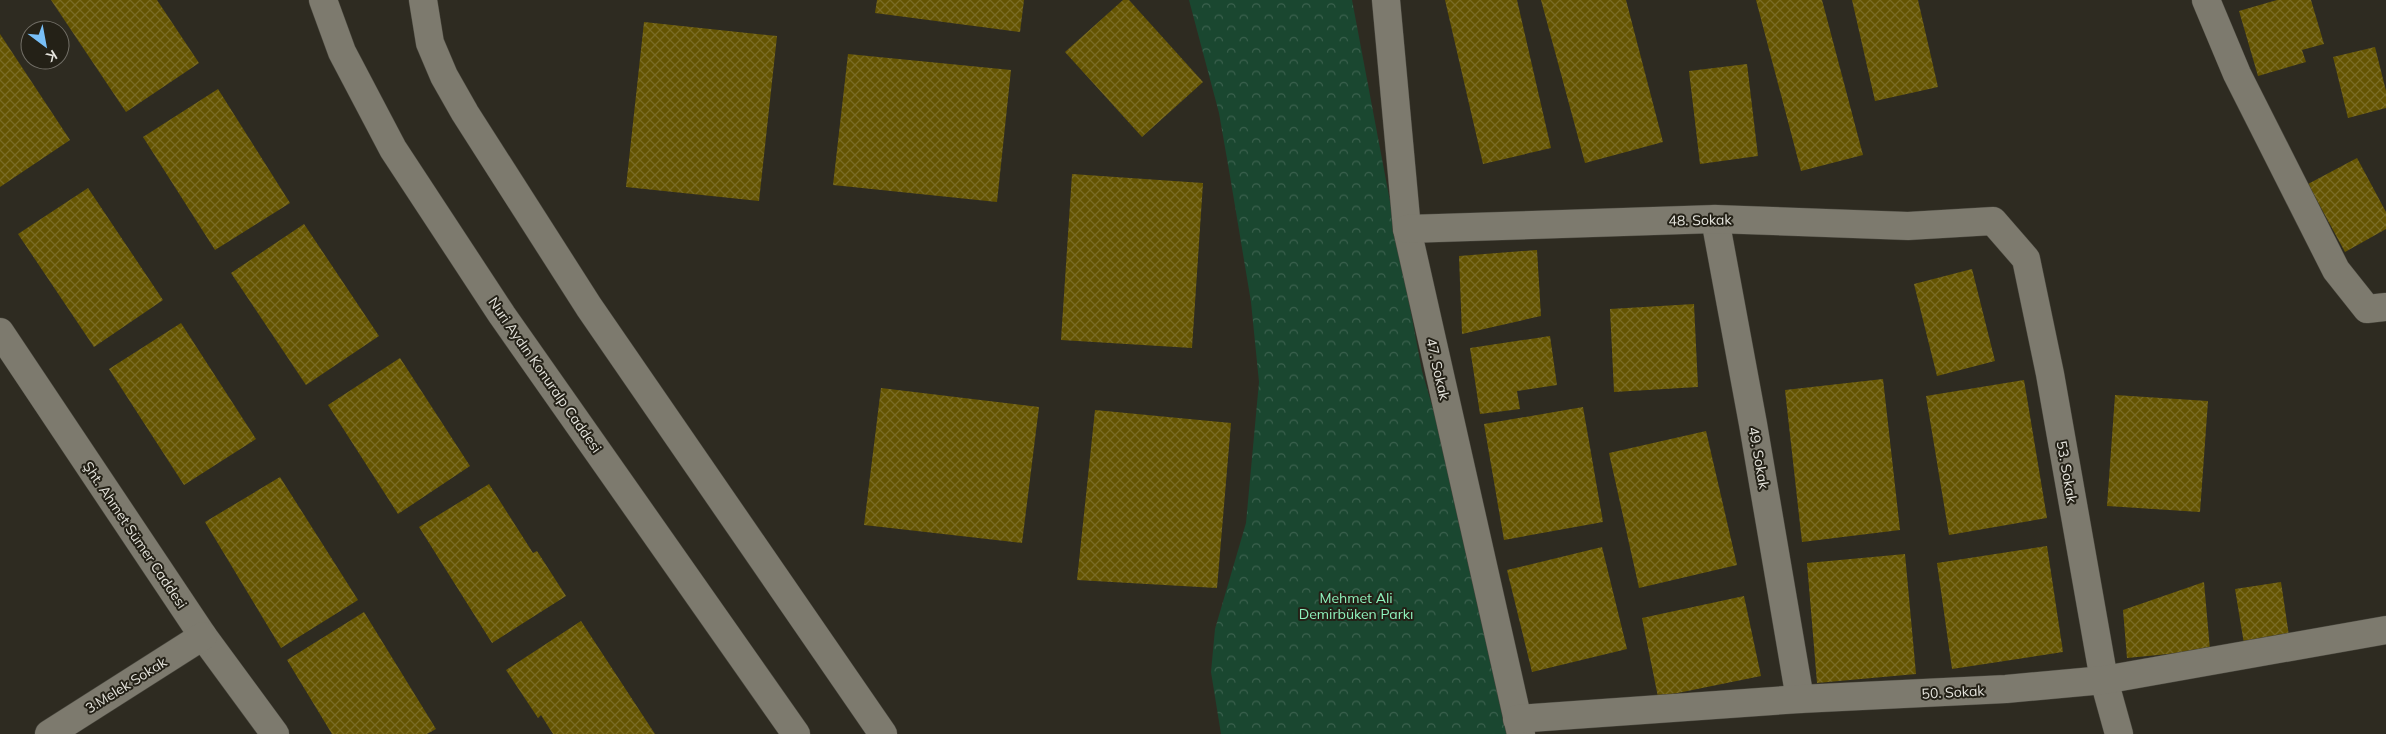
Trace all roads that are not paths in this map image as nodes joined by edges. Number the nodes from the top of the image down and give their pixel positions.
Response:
1 (323, 0) edge
2 (424, 0) edge
3 (1386, 0) edge
4 (2206, 0) edge
5 (1715, 219) junction
6 (1993, 221) joint
7 (1407, 229) junction
8 (2386, 307) edge
9 (3, 346) edge
10 (2386, 630) edge
11 (203, 636) junction
12 (2104, 680) junction
13 (1800, 698) junction
14 (1519, 726) edge
15 (49, 734) edge
16 (275, 734) edge
17 (796, 734) edge
18 (884, 734) edge
19 (2119, 734) edge

1 - 17 street, Nuri Aydın Konuralp Caddesi
2 - 18 street
3 - 7 street, 47. Sokak
4 - 8 street
5 - 6 street, 48. Sokak
5 - 7 street, 48. Sokak
5 - 13 street, 49. Sokak
6 - 12 street, 53. Sokak
7 - 14 street, 47. Sokak
9 - 11 street, Şht. Ahmet Sümer Caddesi
10 - 12 street, 50. Sokak
11 - 15 street, 3.Melek Sokak
11 - 16 street, Şht. Ahmet Sümer Caddesi
12 - 13 street, 50. Sokak
12 - 19 street, 53. Sokak
13 - 14 street, 50. Sokak

